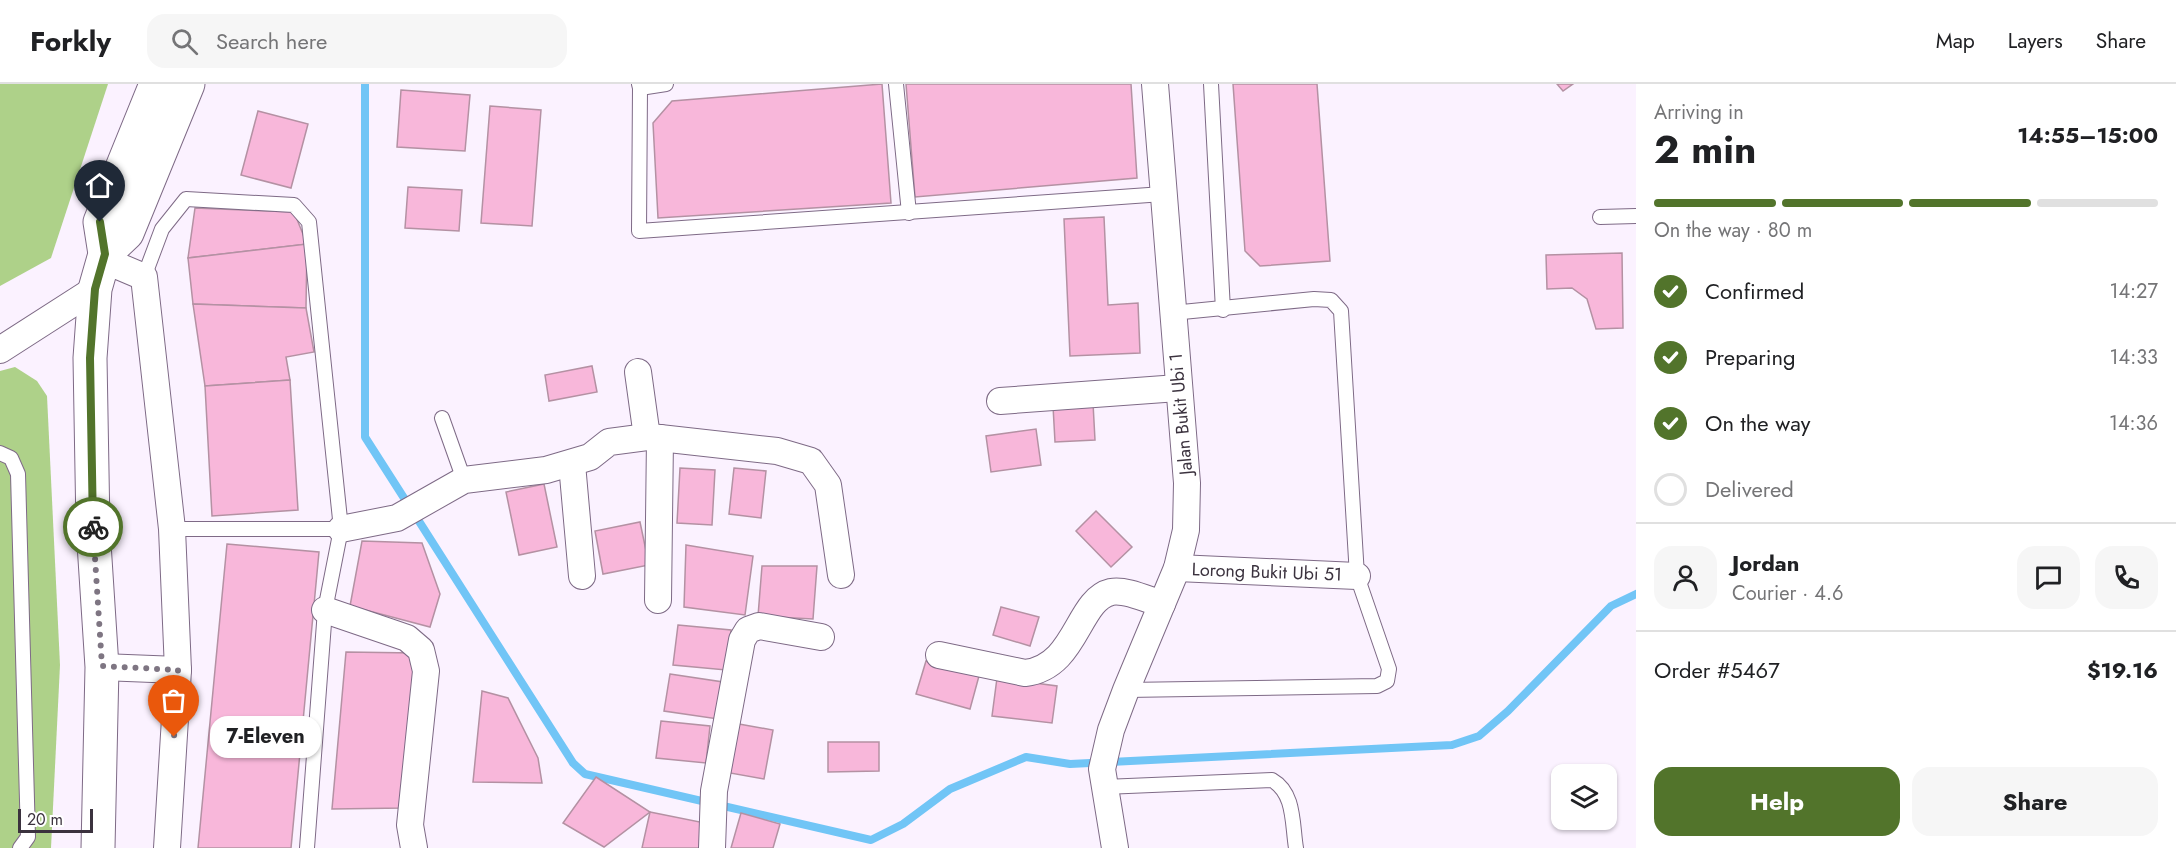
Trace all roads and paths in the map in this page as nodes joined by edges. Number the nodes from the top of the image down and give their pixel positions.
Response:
1 (134, 84) edge
2 (156, 84) edge
3 (188, 84) edge
4 (196, 84) edge
5 (666, 84) edge
6 (896, 84) edge
7 (1155, 84) edge
8 (1211, 84) edge
9 (639, 86) edge
10 (175, 116) junction
11 (140, 125) junction
12 (1163, 194) junction
13 (909, 213) junction
14 (1636, 216) edge
15 (1600, 217) dead end
16 (101, 268) junction
17 (144, 278) junction
18 (1222, 310) junction
19 (1172, 313) junction
20 (0, 350) edge
21 (638, 372) dead end
22 (1178, 388) junction
23 (1000, 401) dead end
24 (442, 418) dead end
25 (653, 438) junction
26 (0, 453) edge
27 (572, 464) junction
28 (464, 480) junction
29 (172, 529) junction
30 (340, 529) junction
31 (1177, 568) junction
32 (842, 575) dead end
33 (582, 576) dead end
34 (1357, 576) junction
35 (658, 600) dead end
36 (1161, 604) junction
37 (325, 610) junction
38 (821, 637) dead end
39 (939, 655) dead end
40 (102, 666) junction
41 (178, 670) junction
42 (1126, 690) junction
43 (1103, 778) junction
44 (712, 836) edge
45 (20, 848) edge
46 (98, 848) edge
47 (167, 848) edge
48 (307, 848) edge
49 (414, 848) edge
50 (1115, 848) edge
51 (1296, 848) edge

1 - 11 street
2 - 11 street
3 - 10 street
4 - 10 street
5 - 9 lane
6 - 13 lane
7 - 12 street, Jalan Bukit Ubi 1
8 - 18 lane
9 - 13 lane
10 - 16 street
11 - 16 street
12 - 13 lane
12 - 19 street, Jalan Bukit Ubi 1
14 - 15 lane
16 - 17 street
16 - 20 street
16 - 40 street
17 - 29 street
17 - 30 lane
18 - 19 lane
18 - 34 lane
19 - 22 street, Jalan Bukit Ubi 1
21 - 25 street
22 - 23 street
22 - 31 street, Jalan Bukit Ubi 1
24 - 28 lane
25 - 27 street
25 - 32 street
25 - 35 street
26 - 45 lane
27 - 28 street
27 - 33 street
28 - 30 street
29 - 30 lane
29 - 41 street
30 - 37 lane
31 - 34 street, Lorong Bukit Ubi 51
31 - 36 street, Jalan Bukit Ubi 1
34 - 42 lane
36 - 39 street
36 - 42 street, Jalan Bukit Ubi 1
37 - 48 lane
37 - 49 street
38 - 44 street
40 - 41 street
40 - 46 street
41 - 47 street
42 - 43 street, Jalan Bukit Ubi 1
43 - 50 street
43 - 51 lane

